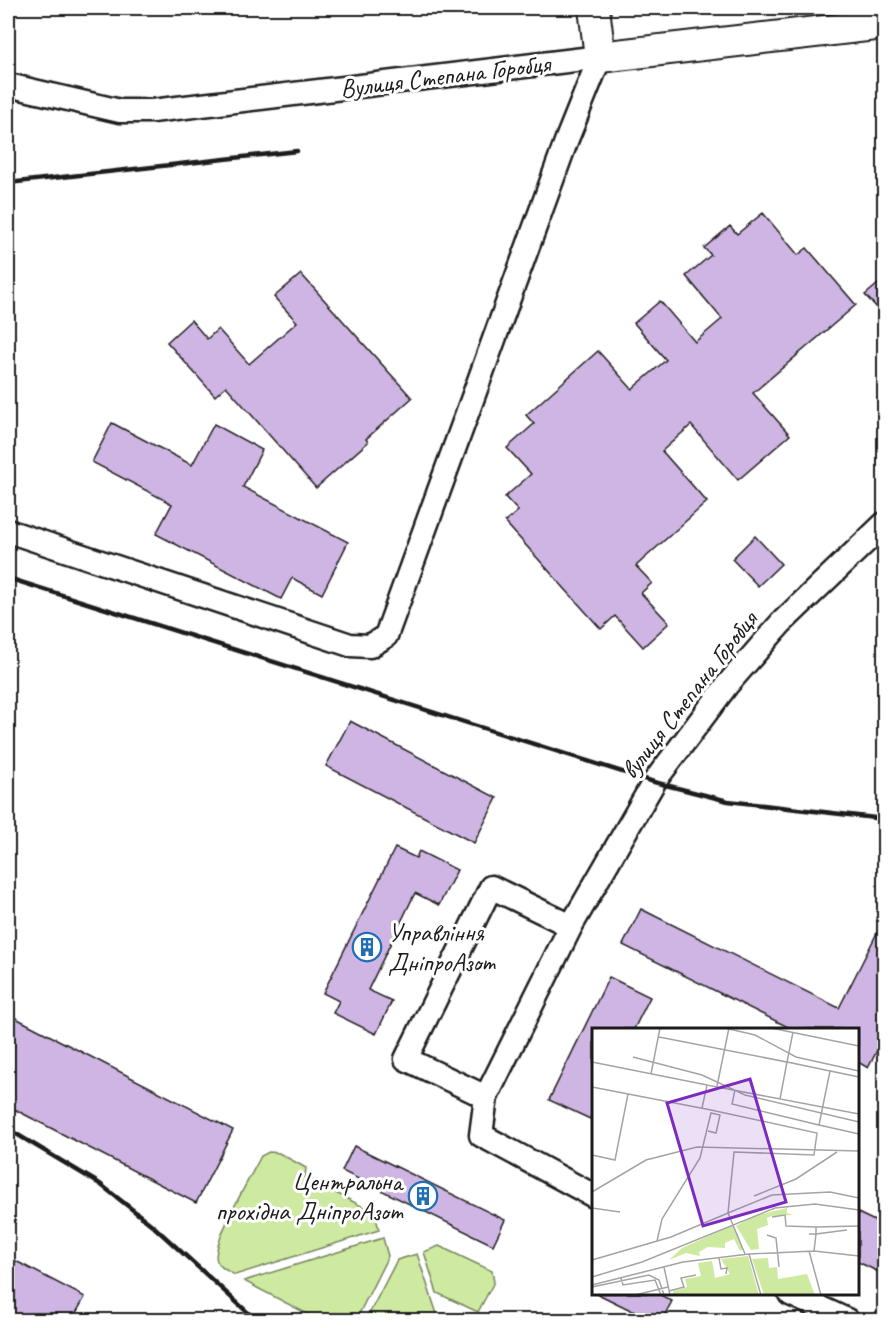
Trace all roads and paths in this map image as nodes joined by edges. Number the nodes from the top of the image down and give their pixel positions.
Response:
1 (594, 8) edge
2 (885, 24) edge
3 (600, 57) junction
4 (8, 85) edge
5 (885, 524) edge
6 (8, 531) edge
7 (571, 926) junction
8 (486, 1097) junction
9 (592, 1195) edge
10 (794, 1295) edge
11 (847, 1320) edge

1 - 3 main road
2 - 3 main road, Вулиця Степана Горобця
3 - 4 street, Вулиця Степана Горобця
3 - 6 street
5 - 7 street, вулиця Степана Горобця
7 - 8 street, вулиця Степана Горобця
7 - 8 street
8 - 9 street, вулиця Степана Горобця
10 - 11 street

